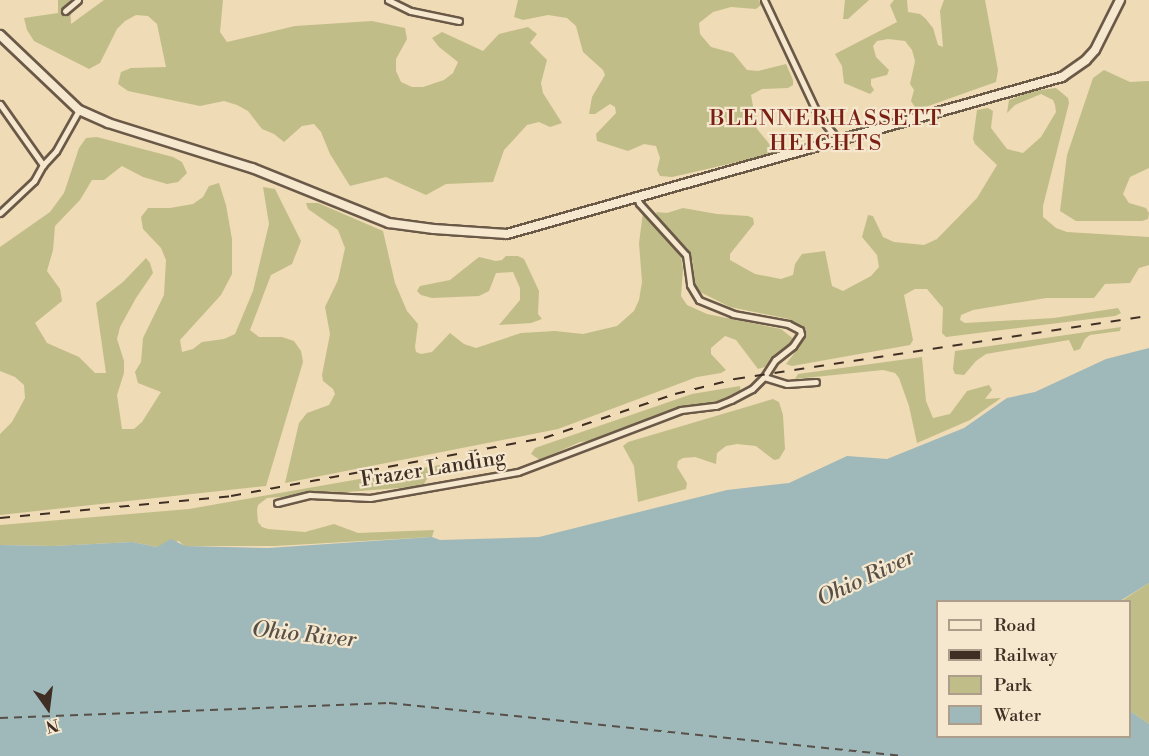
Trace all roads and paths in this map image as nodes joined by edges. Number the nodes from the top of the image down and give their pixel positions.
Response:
1 (78, 0) edge
2 (388, 0) edge
3 (764, 0) edge
4 (1120, 0) edge
5 (65, 11) dead end
6 (459, 21) dead end
7 (0, 35) edge
8 (0, 104) edge
9 (79, 110) junction
10 (839, 141) junction
11 (43, 165) junction
12 (636, 195) junction
13 (0, 213) edge
14 (764, 377) junction
15 (816, 382) dead end
16 (277, 502) dead end

1 - 5 street
2 - 6 street
3 - 10 street
4 - 10 street
7 - 9 street
8 - 11 street
9 - 11 street
9 - 12 street
10 - 12 street
11 - 13 street
12 - 14 street, Frazer Landing
14 - 15 street
14 - 16 street, Frazer Landing

